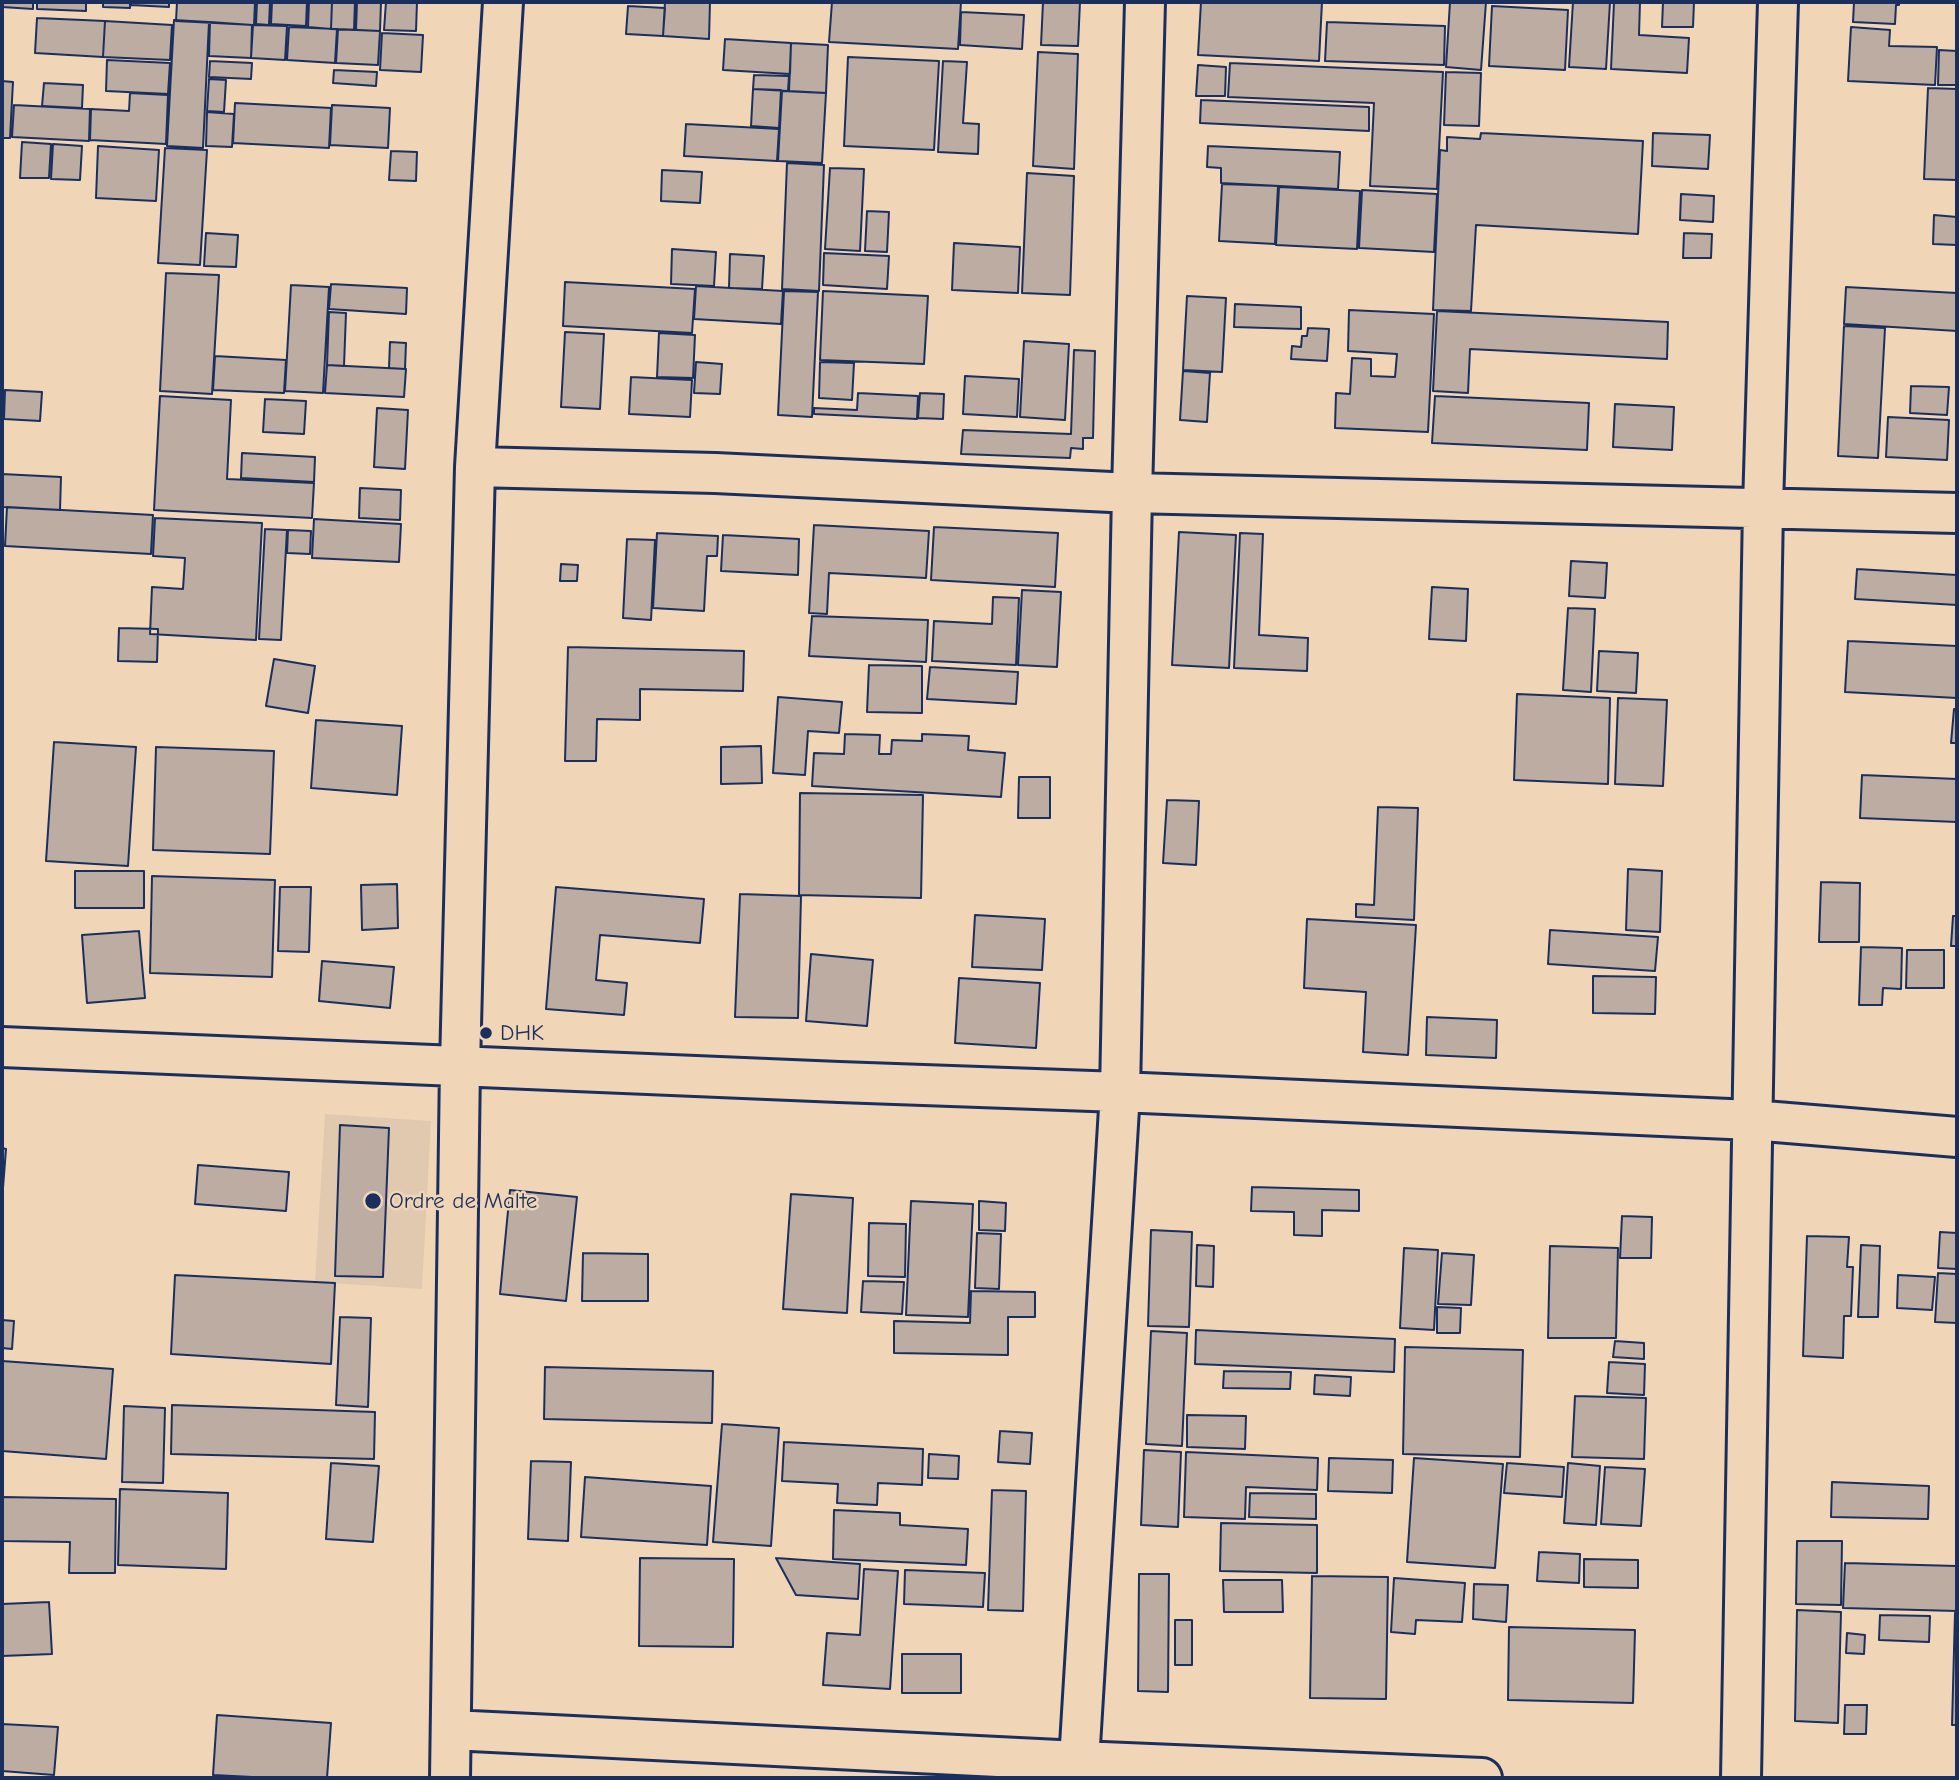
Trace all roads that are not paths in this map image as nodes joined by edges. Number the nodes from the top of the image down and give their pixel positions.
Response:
1 (503, 2) edge
2 (1145, 2) edge
3 (1778, 2) edge
4 (475, 467) junction
5 (1132, 493) junction
6 (1763, 507) junction
7 (1957, 513) edge
8 (2, 1047) edge
9 (460, 1066) junction
10 (1120, 1091) junction
11 (1752, 1120) junction
12 (1957, 1137) edge
13 (451, 1730) junction
14 (1079, 1770) edge
15 (450, 1778) edge
16 (1482, 1778) edge
17 (1741, 1778) edge

1 - 4 street
2 - 5 street
3 - 6 street
4 - 5 street
4 - 9 street
5 - 6 street
5 - 10 street
6 - 7 street
6 - 11 street
8 - 9 street
9 - 10 street
9 - 13 street
10 - 11 street
10 - 14 street
11 - 12 street
11 - 17 street
13 - 14 street
13 - 15 street
14 - 16 street

